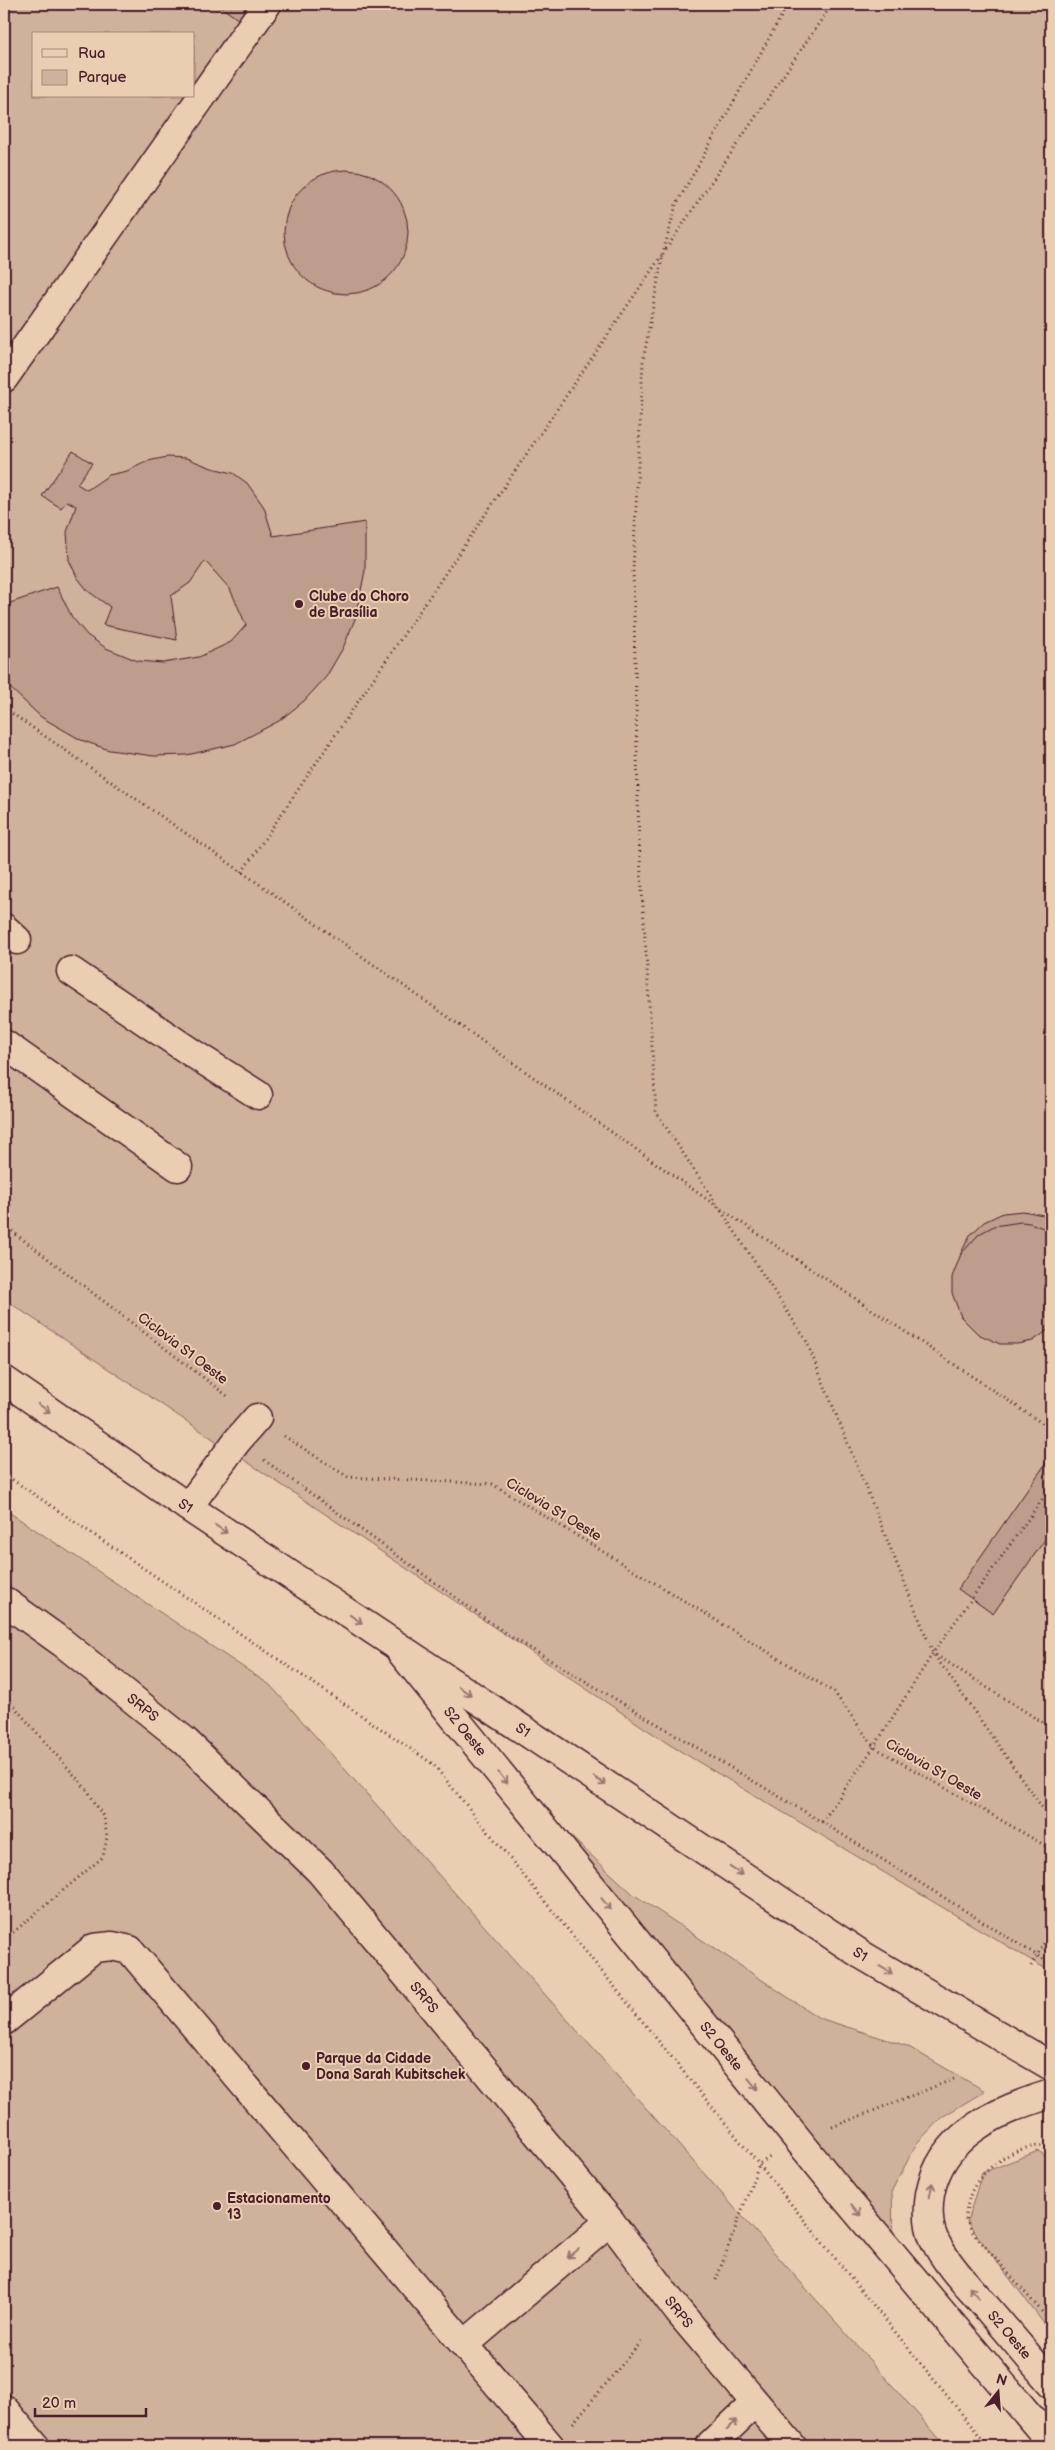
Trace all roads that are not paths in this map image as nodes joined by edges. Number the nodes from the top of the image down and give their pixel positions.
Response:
1 (268, 4) edge
2 (4, 378) edge
3 (71, 971) dead end
4 (4, 1044) edge
5 (258, 1095) dead end
6 (178, 1167) dead end
7 (4, 1380) edge
8 (257, 1418) road end
9 (188, 1507) junction
10 (4, 1601) edge
11 (395, 1645) junction
12 (4, 2021) edge
13 (1051, 2066) edge
14 (1051, 2094) edge
15 (610, 2221) junction
16 (465, 2344) junction
17 (1051, 2383) edge
18 (755, 2404) junction
19 (4, 2409) edge
20 (1051, 2442) edge
21 (36, 2446) edge
22 (550, 2446) edge
23 (710, 2446) edge
24 (792, 2446) edge

1 - 2 main road
3 - 5 main road
4 - 6 main road
7 -> 9 main road, S1
8 - 9 main road
9 -> 11 main road, S1
10 - 15 main road, SRPS
11 -> 13 main road, S1
11 -> 20 main road, S2 Oeste
12 - 16 main road
17 -> 14 main road, S2 Oeste
15 -> 16 main road
15 - 18 main road, SRPS
16 - 22 main road
23 -> 18 main road
18 - 24 main road, SRPS
19 - 21 main road

